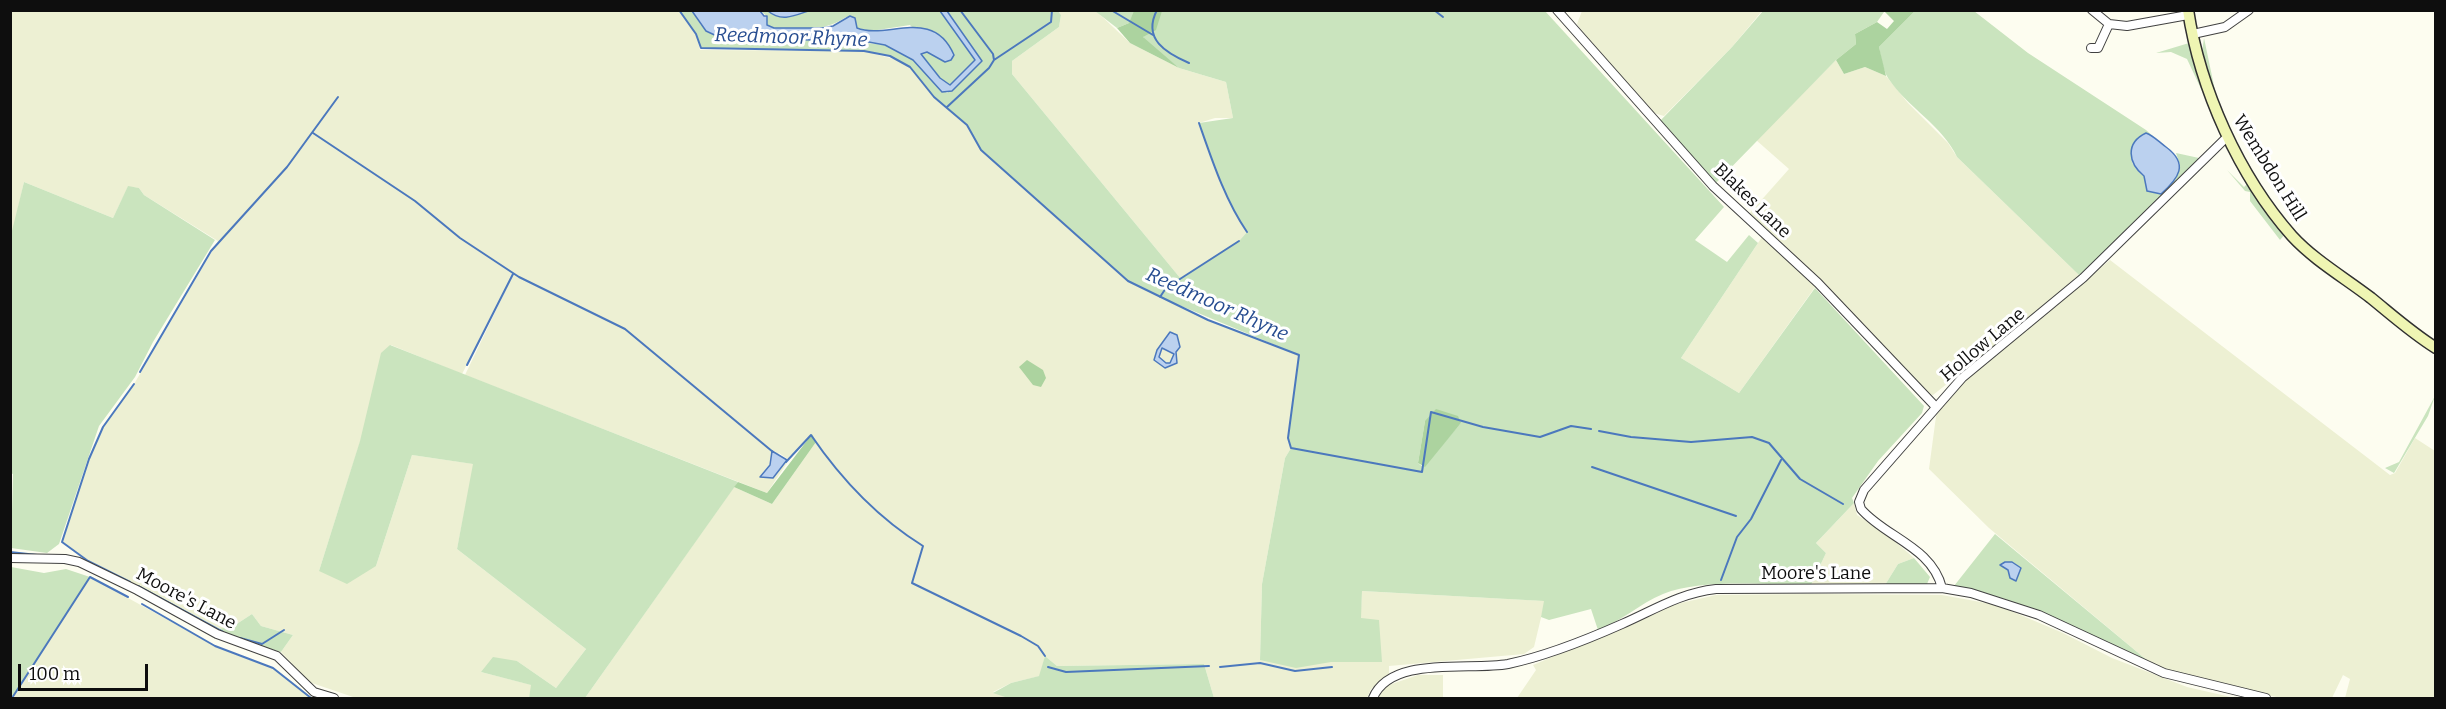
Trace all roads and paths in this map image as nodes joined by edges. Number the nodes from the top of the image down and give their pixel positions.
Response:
1 (1557, 10) edge
2 (2092, 10) edge
3 (2249, 10) edge
4 (2188, 13) edge
5 (2109, 24) junction
6 (2193, 34) junction
7 (2091, 48) dead end
8 (2227, 137) junction
9 (2436, 348) edge
10 (1935, 406) junction
11 (10, 558) edge
12 (1942, 588) junction
13 (334, 699) edge
14 (1372, 699) edge
15 (2266, 699) edge

1 - 10 street, Blakes Lane
2 - 5 street
3 - 6 street
4 - 5 street
4 - 6 main road, Wembdon Hill
5 - 7 street
6 - 8 main road, Wembdon Hill
8 - 9 main road, Wembdon Hill
8 - 10 street, Hollow Lane
10 - 12 street, Hollow Lane
11 - 13 street, Moore's Lane
12 - 14 street, Moore's Lane
12 - 15 street, Moore's Lane

